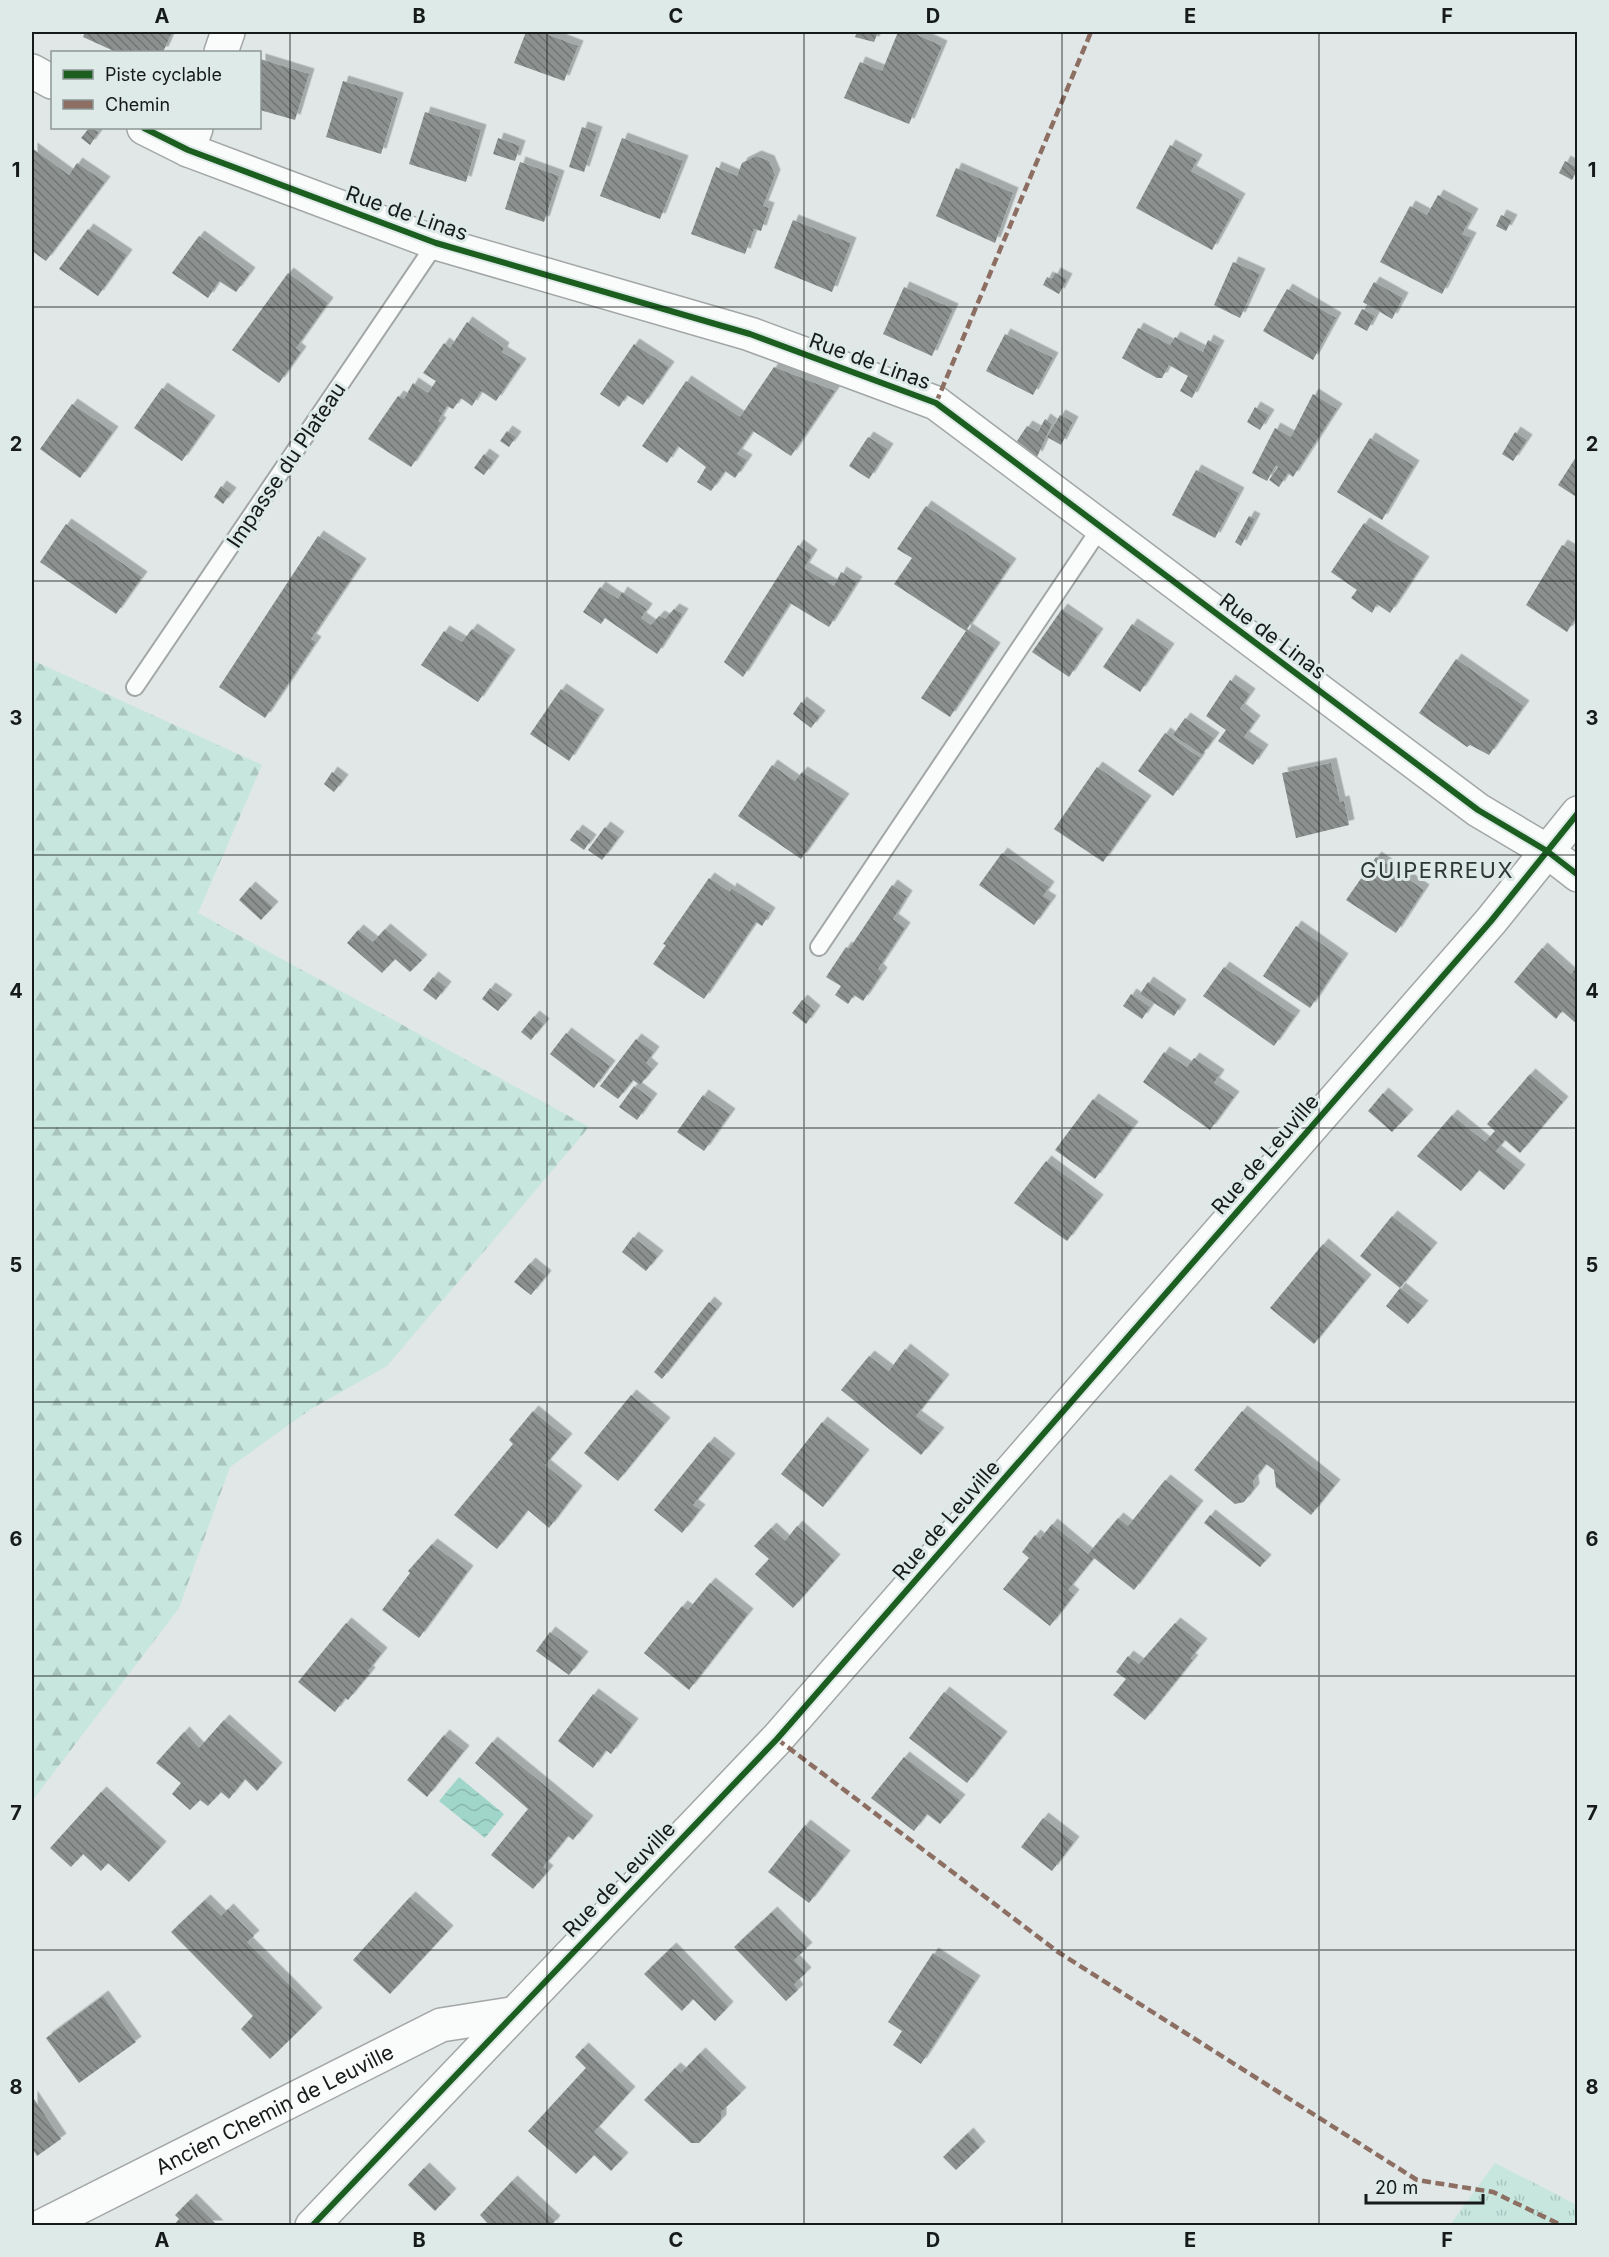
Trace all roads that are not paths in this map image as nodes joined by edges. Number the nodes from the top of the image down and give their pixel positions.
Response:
1 (228, 32) edge
2 (221, 51) edge
3 (32, 71) edge
4 (51, 81) edge
5 (148, 129) edge
6 (192, 139) edge
7 (436, 243) junction
8 (1101, 527) junction
9 (135, 687) dead end
10 (1578, 813) edge
11 (1547, 851) junction
12 (1578, 875) edge
13 (819, 947) dead end
14 (512, 2014) junction
15 (42, 2226) edge
16 (312, 2226) edge

1 - 2 street
3 - 4 street
5 - 6 street, Rue de Linas
6 - 7 street, Rue de Linas
7 - 8 street, Rue de Linas
7 - 9 lane, Impasse du Plateau
8 - 11 street, Rue de Linas
8 - 13 lane
10 - 11 street, Rue de Leuville
11 - 12 street, Rue de Linas
11 - 14 street, Rue de Leuville
14 - 15 street, Ancien Chemin de Leuville
14 - 16 street, Rue de Leuville

